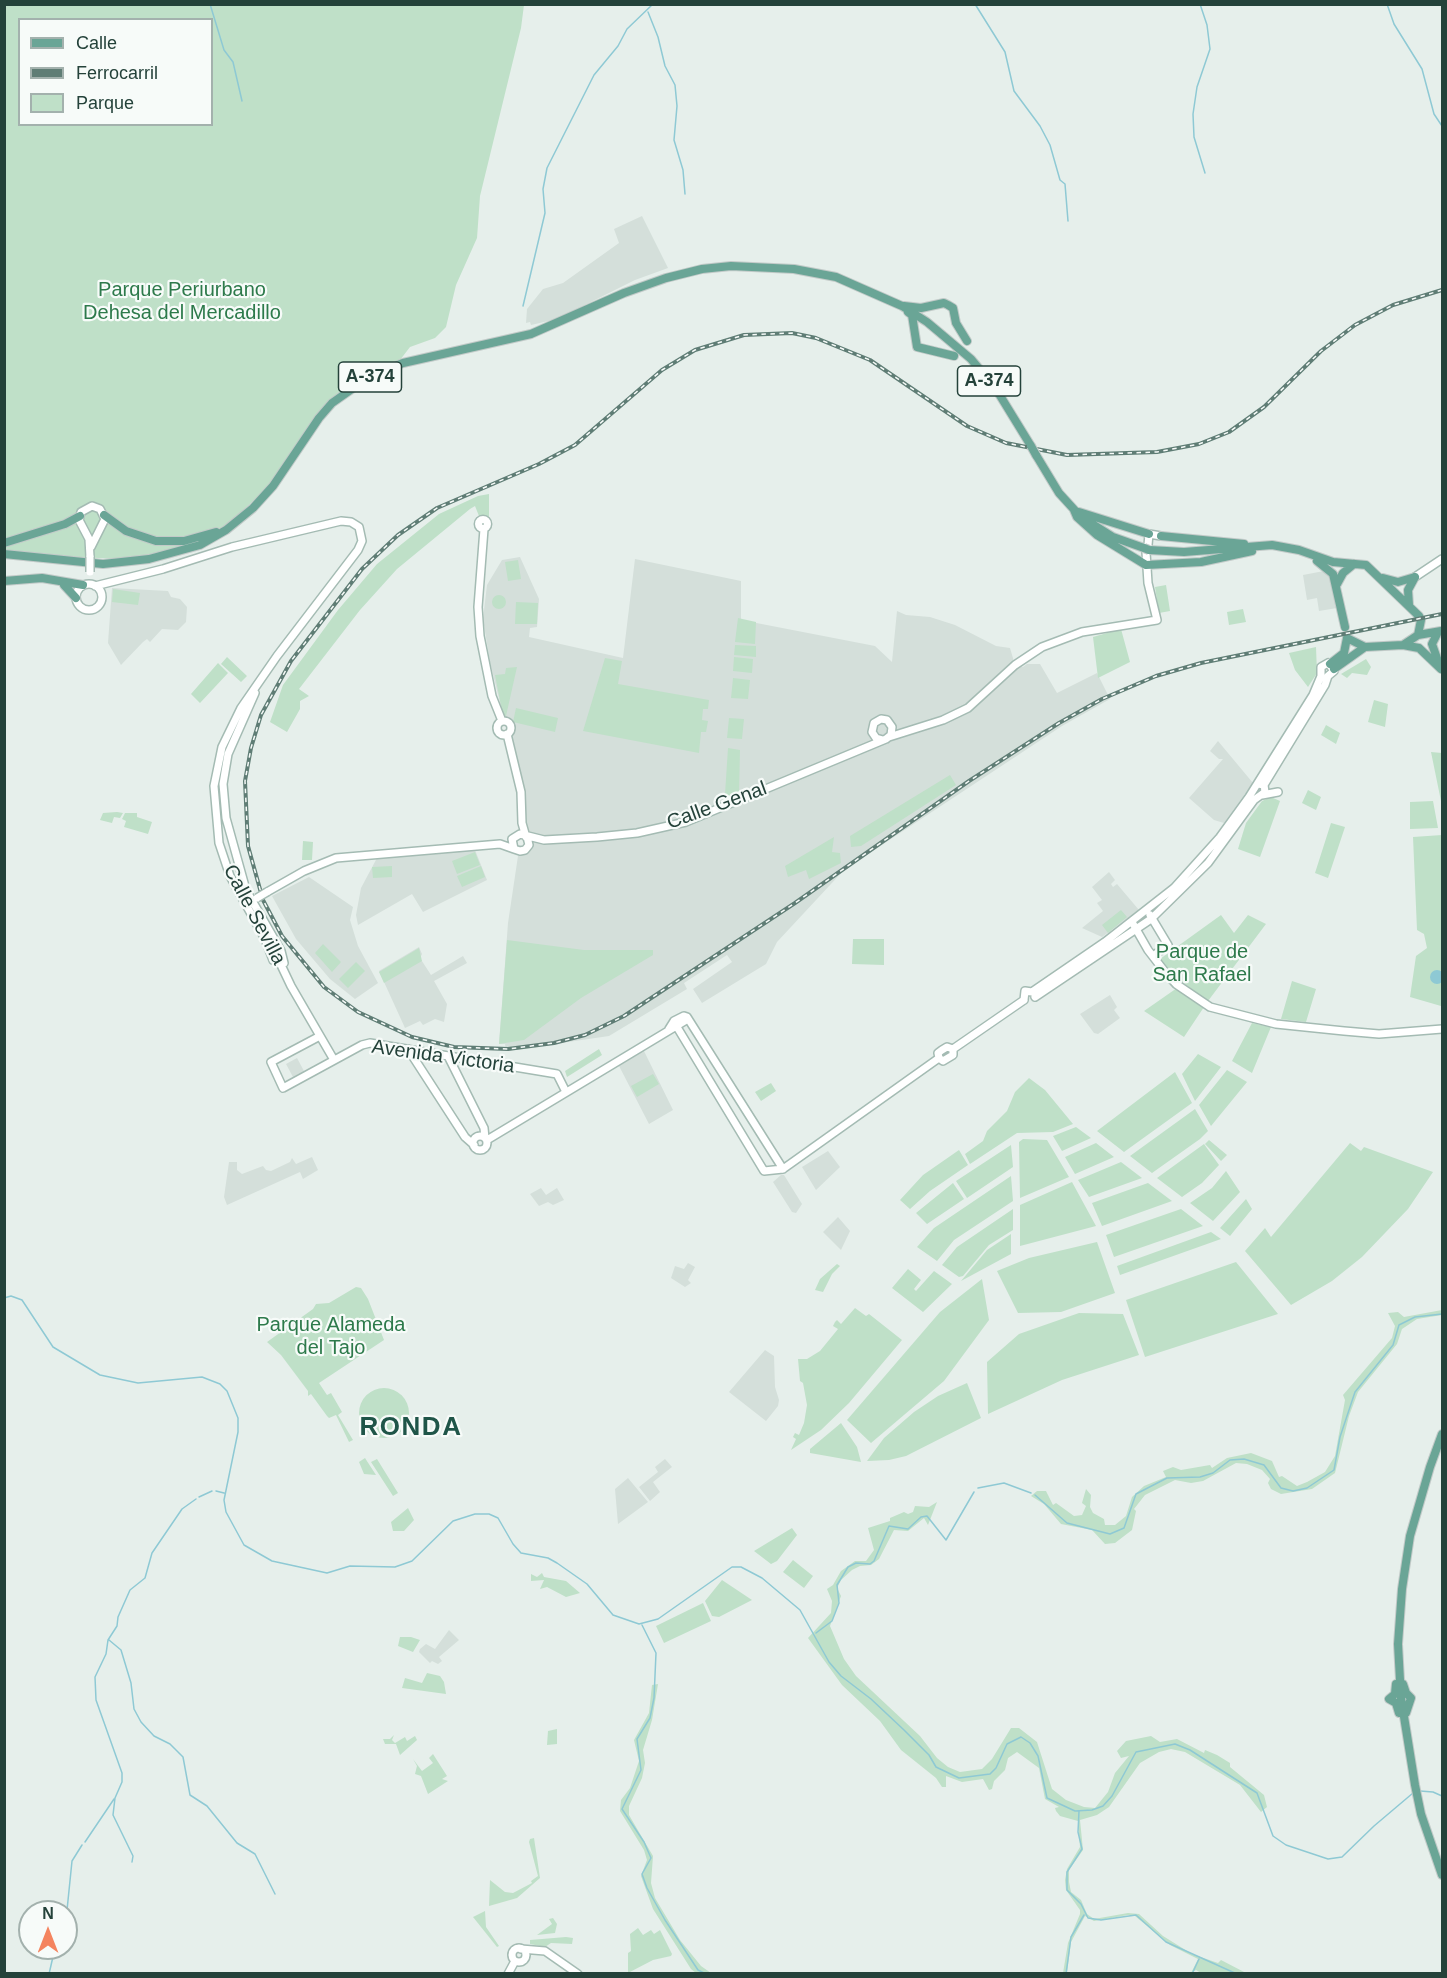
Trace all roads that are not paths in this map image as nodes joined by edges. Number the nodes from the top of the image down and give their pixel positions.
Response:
1 (902, 306) junction
2 (934, 306) junction
3 (934, 328) junction
4 (915, 336) junction
5 (967, 341) dead end
6 (954, 356) dead end
7 (1074, 510) junction
8 (104, 515) junction
9 (80, 516) junction
10 (239, 521) junction
11 (484, 529) dead end
12 (86, 531) junction
13 (97, 531) junction
14 (1149, 534) junction
15 (1161, 536) joint
16 (4, 543) edge
17 (91, 547) junction
18 (1263, 547) junction
19 (1147, 553) junction
20 (5, 554) edge
21 (1443, 559) edge
22 (1355, 564) junction
23 (90, 574) junction
24 (1415, 577) junction
25 (1382, 578) junction
26 (4, 580) edge
27 (112, 581) junction
28 (63, 584) junction
29 (83, 585) junction
30 (94, 585) junction
31 (1337, 586) junction
32 (102, 595) junction
33 (76, 598) junction
34 (1409, 605) junction
35 (1420, 618) junction
36 (1345, 627) dead end
37 (1441, 631) edge
38 (1417, 636) junction
39 (1403, 645) junction
40 (1365, 647) junction
41 (282, 651) junction
42 (1332, 666) junction
43 (1441, 667) edge
44 (1325, 675) junction
45 (890, 723) junction
46 (905, 731) junction
47 (872, 732) junction
48 (886, 739) junction
49 (855, 750) junction
50 (220, 755) junction
51 (835, 761) junction
52 (226, 764) junction
53 (817, 767) junction
54 (224, 785) junction
55 (214, 786) junction
56 (1259, 786) junction
57 (1278, 792) dead end
58 (1258, 797) junction
59 (214, 798) junction
60 (224, 798) junction
61 (522, 823) junction
62 (514, 837) junction
63 (527, 837) junction
64 (543, 840) junction
65 (500, 844) junction
66 (527, 848) junction
67 (514, 849) junction
68 (254, 899) junction
69 (1146, 911) junction
70 (1151, 919) junction
71 (1132, 922) junction
72 (1135, 930) junction
73 (280, 950) junction
74 (1153, 956) junction
75 (279, 959) junction
76 (287, 977) junction
77 (1034, 995) junction
78 (675, 1028) junction
79 (1443, 1029) edge
80 (320, 1036) junction
81 (408, 1049) junction
82 (448, 1056) junction
83 (334, 1060) junction
84 (566, 1092) junction
85 (486, 1139) junction
86 (781, 1166) junction
87 (1443, 1434) edge
88 (1399, 1671) junction
89 (1403, 1721) junction
90 (1443, 1875) edge
91 (508, 1974) edge
92 (578, 1974) edge

1 - 2 main road
1 - 3 main road, A-374
1 - 4 main road
1 - 10 main road, A-374
2 - 3 main road
2 - 5 main road
3 - 4 main road
3 - 7 main road, A-374, bridge
4 - 6 main road
7 - 14 main road
7 - 19 main road, A-374
7 - 19 main road
8 - 9 main road
8 - 10 main road
8 - 13 main road
9 - 12 main road
9 - 16 main road
10 - 20 main road, A-374
11 - 61 main road
12 - 13 main road
12 - 17 main road
13 - 17 main road
14 - 15 main road
14 - 19 main road
15 - 18 main road
17 - 23 main road, bridge
18 - 19 main road, A-374
18 - 19 main road
18 - 22 main road, A-374
18 - 31 main road, A-374
19 - 46 main road, Calle Genal
21 - 24 main road
22 - 25 main road
22 - 31 main road
23 - 29 main road
23 - 30 main road
24 - 25 main road
24 - 34 main road
25 - 34 main road
26 - 28 main road
27 - 30 main road
27 - 32 main road
27 - 41 main road
28 - 29 main road
28 - 33 main road
29 - 30 main road
29 - 33 main road
30 - 32 main road
31 - 36 main road
32 - 33 main road
34 - 35 main road
35 - 37 main road
35 - 38 main road
37 - 38 main road
37 - 43 main road
38 - 39 main road
38 - 43 main road
39 - 40 main road
39 - 43 main road
40 - 42 main road
40 - 42 main road
41 - 50 main road, Calle Sevilla
41 - 52 main road, Calle Sevilla
42 - 44 main road
42 - 44 main road
44 - 56 main road
45 - 46 main road
45 - 47 main road
45 - 48 main road
46 - 48 main road, Calle Genal
47 - 48 main road
47 - 49 main road, Calle Genal
48 - 51 main road, Calle Genal
49 - 51 main road, Calle Genal
49 - 53 main road, Calle Genal
50 - 52 main road
50 - 55 main road, Calle Sevilla
51 - 53 main road, Calle Genal
52 - 54 main road, Calle Sevilla
53 - 64 main road, Calle Genal
54 - 55 main road
54 - 60 main road, Calle Sevilla
55 - 59 main road, Calle Sevilla
56 - 58 main road
56 - 69 main road
57 - 58 main road
58 - 70 main road
59 - 60 main road
59 - 75 main road, Calle Sevilla
60 - 68 main road, Calle Sevilla
61 - 62 main road
61 - 63 main road
62 - 63 main road
62 - 65 main road
62 - 67 main road
63 - 64 main road, Calle Genal
63 - 66 main road
64 - 66 main road, Calle Genal
65 - 67 main road
65 - 68 main road, bridge
66 - 67 main road
68 - 73 main road, Calle Sevilla
69 - 70 main road
69 - 71 main road
70 - 72 main road
70 - 74 main road
71 - 72 main road
71 - 77 main road
72 - 74 main road
72 - 77 main road
73 - 75 main road
73 - 76 main road, Calle Sevilla
74 - 79 main road
75 - 76 main road, Calle Sevilla
76 - 80 main road, Calle Sevilla
77 - 86 main road
78 - 84 main road
78 - 86 main road
78 - 86 main road
80 - 83 main road, Calle Sevilla
80 - 83 main road, Avenida Victoria
81 - 82 main road, Avenida Victoria
81 - 83 main road, Avenida Victoria
81 - 85 main road
82 - 84 main road, Avenida Victoria
82 - 85 main road
84 - 85 main road
87 - 88 main road
88 - 89 main road
88 - 89 main road
89 - 90 main road
91 - 92 main road

